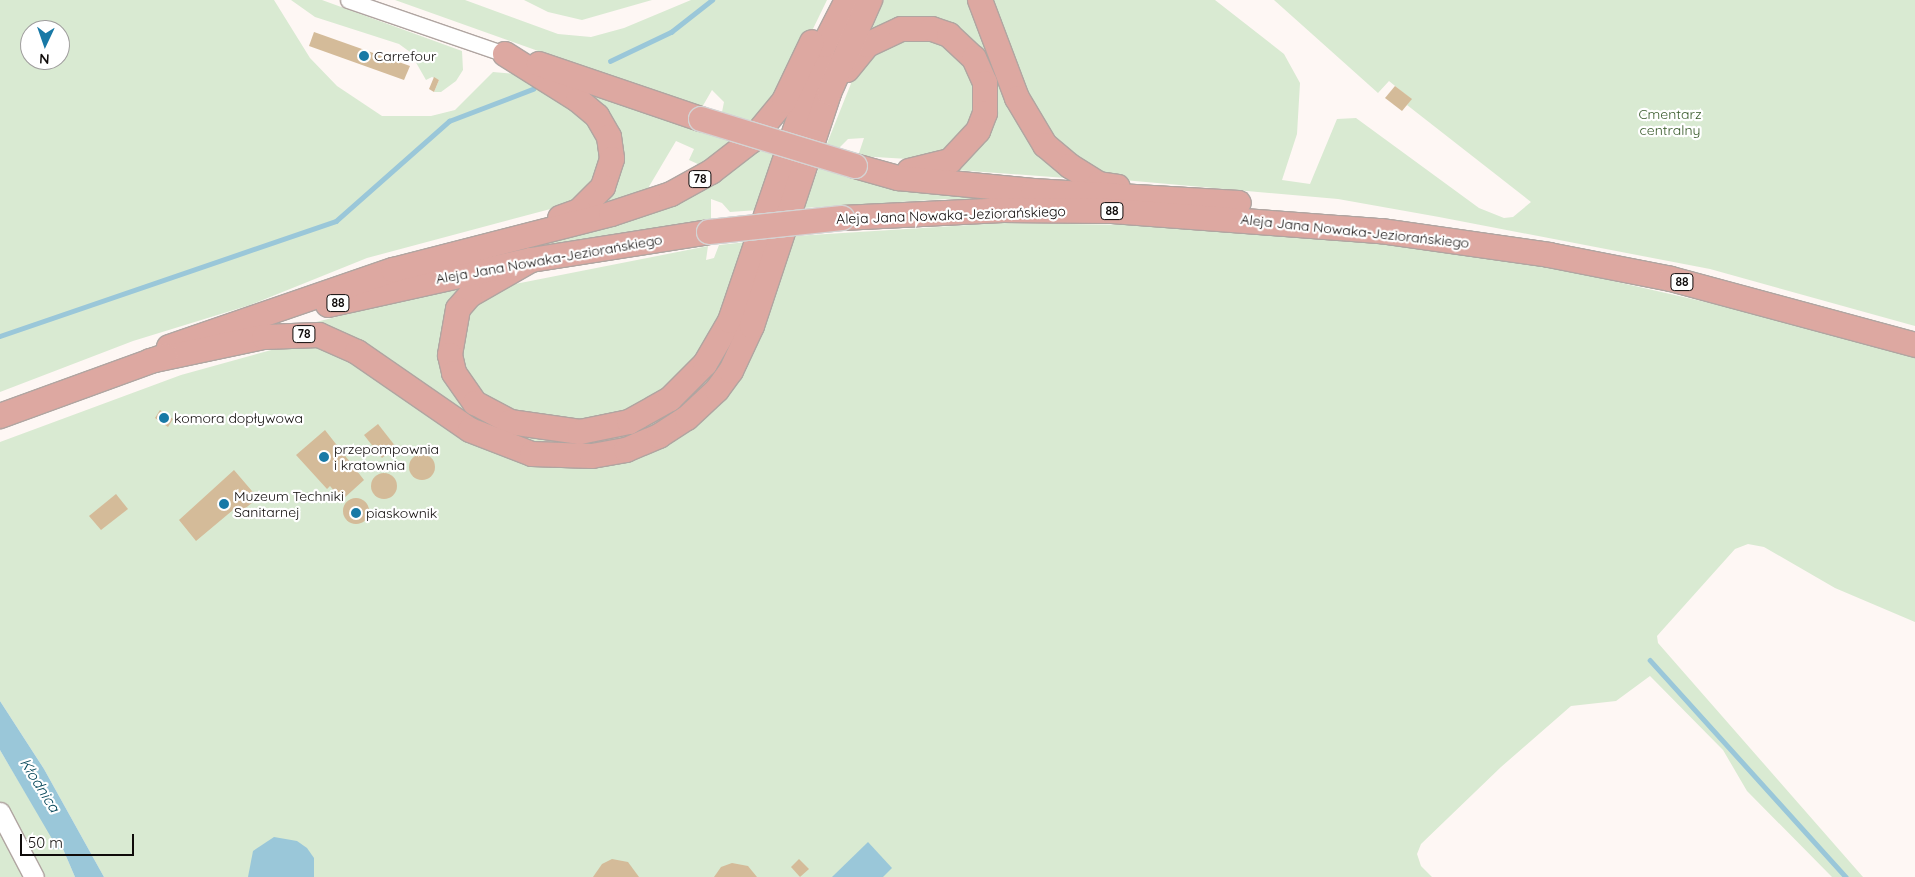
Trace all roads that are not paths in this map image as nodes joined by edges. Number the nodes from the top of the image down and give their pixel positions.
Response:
1 (348, 0) edge
2 (833, 0) edge
3 (847, 0) edge
4 (870, 0) edge
5 (980, 0) edge
6 (505, 54) junction
7 (814, 145) junction
8 (855, 166) junction
9 (1194, 198) junction
10 (1380, 231) junction
11 (483, 245) junction
12 (531, 260) junction
13 (1915, 345) edge
14 (150, 361) junction
15 (0, 416) edge
16 (0, 812) edge
17 (0, 834) edge
18 (24, 857) junction
19 (34, 877) edge

1 - 6 street
2 - 11 main road, 78
3 - 12 main road
4 - 7 main road, 78
5 - 9 main road
6 - 8 main road, bridge
6 - 11 main road
7 - 8 main road
7 - 14 main road, 78
8 - 9 main road
9 - 10 main road
10 - 12 main road, Aleja Jana Nowaka-Jeziorańskiego / 88, bridge
10 - 13 main road, Aleja Jana Nowaka-Jeziorańskiego / 88
11 - 14 main road, 78
12 - 14 main road, Aleja Jana Nowaka-Jeziorańskiego / 88
14 - 15 main road, Aleja Jana Nowaka-Jeziorańskiego / 78
16 - 18 street
17 - 18 street
18 - 19 street

